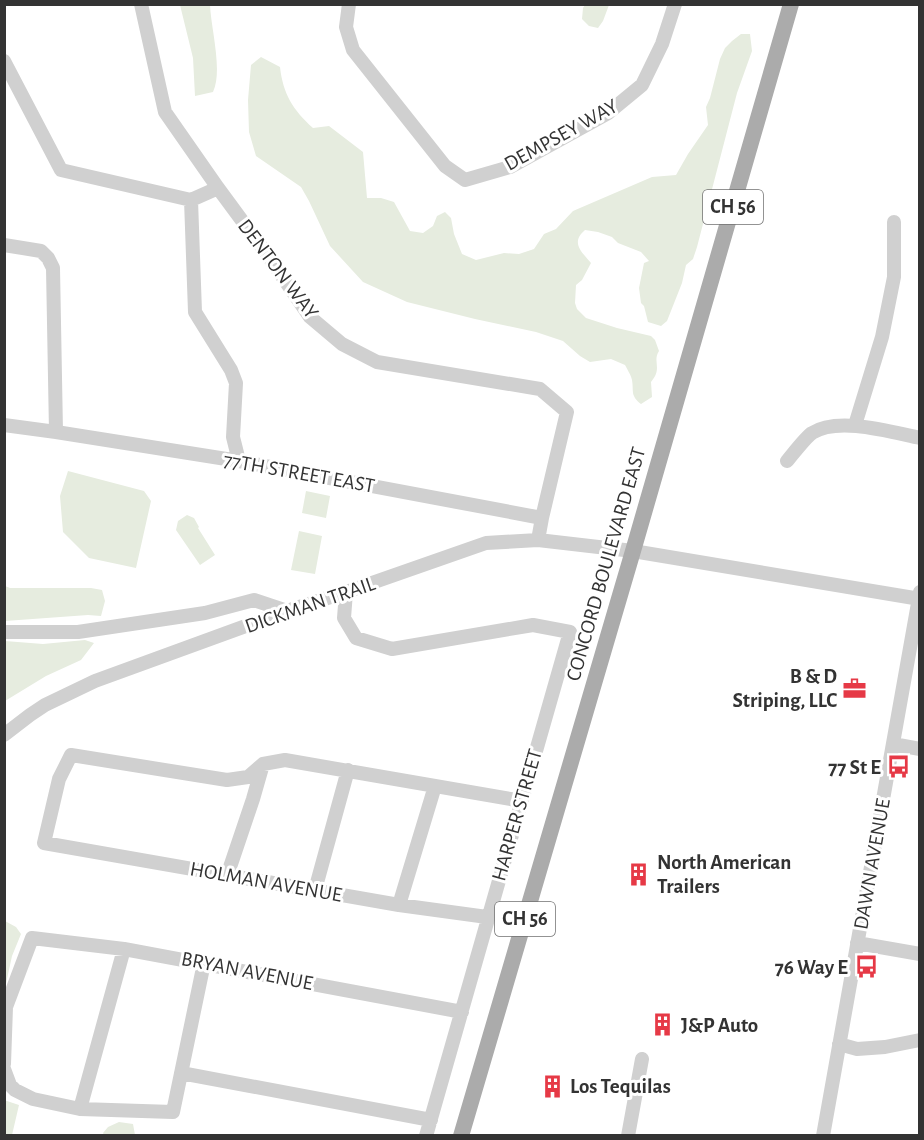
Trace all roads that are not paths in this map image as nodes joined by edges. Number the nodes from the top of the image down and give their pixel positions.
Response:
1 (141, 4) edge
2 (349, 4) edge
3 (675, 4) edge
4 (791, 4) edge
5 (4, 61) edge
6 (218, 188) junction
7 (191, 200) junction
8 (894, 222) dead end
9 (4, 245) edge
10 (4, 424) edge
11 (855, 425) junction
12 (56, 432) junction
13 (920, 438) edge
14 (239, 462) junction
15 (787, 462) dead end
16 (542, 518) junction
17 (538, 540) junction
18 (633, 550) junction
19 (346, 592) junction
20 (919, 597) edge
21 (286, 611) junction
22 (4, 632) edge
23 (4, 735) edge
24 (893, 744) junction
25 (920, 749) edge
26 (263, 764) junction
27 (348, 770) junction
28 (435, 786) junction
29 (522, 801) junction
30 (227, 876) junction
31 (315, 890) junction
32 (399, 905) junction
33 (488, 917) junction
34 (857, 943) junction
35 (124, 949) junction
36 (920, 954) edge
37 (204, 963) junction
38 (462, 1012) junction
39 (920, 1040) edge
40 (839, 1044) junction
41 (642, 1059) dead end
42 (4, 1066) edge
43 (181, 1073) junction
44 (80, 1108) junction
45 (431, 1120) junction
46 (426, 1136) edge
47 (461, 1136) edge
48 (628, 1136) edge
49 (823, 1136) edge

1 - 6 street, DENTON WAY
2 - 3 street, DEMPSEY WAY
4 - 18 main road, CONCORD BOULEVARD EAST / CH 56
5 - 7 street
6 - 7 street
6 - 16 street, DENTON WAY
7 - 14 street
8 - 11 street
9 - 12 street
10 - 12 street, 77TH STREET EAST
11 - 13 street
11 - 15 street
12 - 14 street, 77TH STREET EAST
14 - 16 street, 77TH STREET EAST
16 - 17 street
17 - 18 street, DICKMAN TRAIL
17 - 19 street, DICKMAN TRAIL
18 - 20 street, DICKMAN TRAIL
18 - 47 main road, CONCORD BOULEVARD EAST / CH 56
19 - 21 street, DICKMAN TRAIL
19 - 29 street, HARPER STREET
20 - 24 street, DAWN AVENUE
21 - 22 street
21 - 23 street, DICKMAN TRAIL
24 - 25 street
24 - 34 street, DAWN AVENUE
26 - 27 street
26 - 30 street
26 - 30 street, HOLMAN AVENUE
27 - 28 street
27 - 31 street
28 - 29 street
28 - 32 street
29 - 33 street, HARPER STREET
30 - 31 street, HOLMAN AVENUE
31 - 32 street, HOLMAN AVENUE
32 - 33 street, HOLMAN AVENUE
33 - 38 street, HARPER STREET
34 - 36 street
34 - 40 street, DAWN AVENUE
35 - 37 street, BRYAN AVENUE
35 - 42 street, BRYAN AVENUE
35 - 44 street
37 - 38 street, BRYAN AVENUE
37 - 43 street
38 - 45 street, HARPER STREET
39 - 40 street
40 - 49 street, DAWN AVENUE
41 - 48 street
42 - 44 street
43 - 44 street
43 - 45 street
45 - 46 street, HARPER STREET

